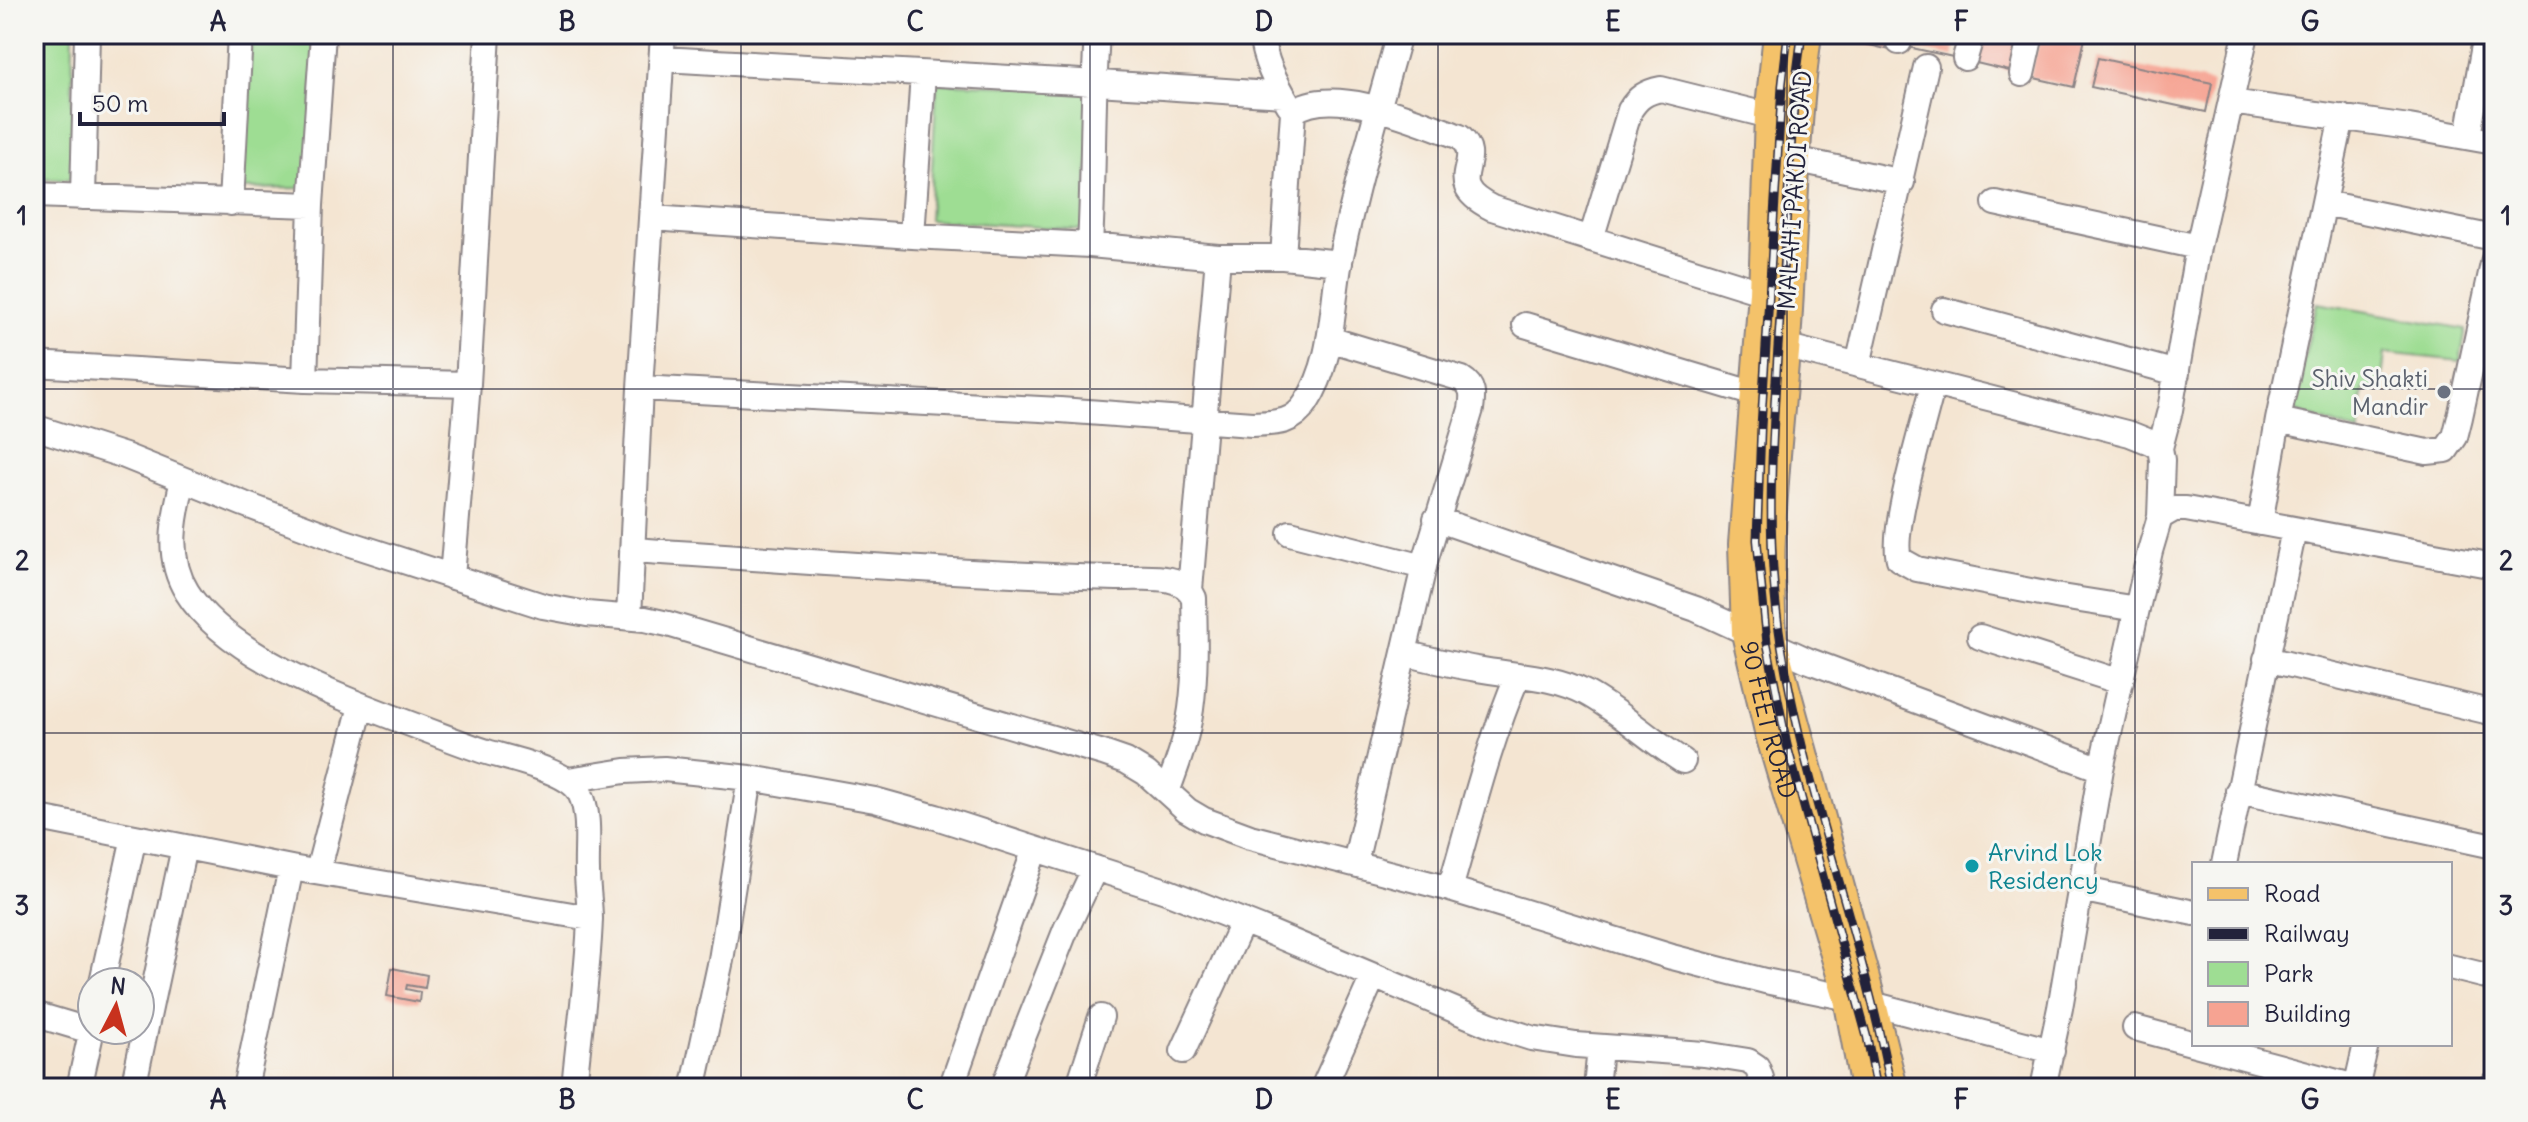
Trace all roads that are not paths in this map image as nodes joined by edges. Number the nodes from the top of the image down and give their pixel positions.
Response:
1 (87, 34) edge
2 (240, 34) edge
3 (323, 34) edge
4 (488, 34) edge
5 (663, 34) edge
6 (1097, 34) edge
7 (1261, 34) edge
8 (1399, 34) edge
9 (1779, 34) edge
10 (1806, 34) edge
11 (2031, 34) edge
12 (2246, 34) edge
13 (2486, 34) edge
14 (662, 59) junction
15 (1926, 67) dead end
16 (923, 74) junction
17 (2022, 74) dead end
18 (1094, 81) junction
19 (2231, 102) junction
20 (1288, 103) junction
21 (1378, 109) junction
22 (1770, 116) junction
23 (2342, 117) junction
24 (2468, 136) junction
25 (2494, 142) edge
26 (1794, 159) junction
27 (1902, 182) junction
28 (34, 195) edge
29 (1780, 196) junction
30 (83, 197) junction
31 (231, 203) junction
32 (1995, 203) dead end
33 (2324, 203) junction
34 (311, 205) junction
35 (652, 218) junction
36 (912, 236) junction
37 (2494, 238) edge
38 (1591, 239) junction
39 (1090, 245) junction
40 (2198, 247) junction
41 (1218, 257) junction
42 (1283, 257) junction
43 (2494, 259) edge
44 (1340, 263) junction
45 (1764, 293) junction
46 (1944, 310) dead end
47 (1525, 325) dead end
48 (2487, 331) edge
49 (1329, 339) junction
50 (1773, 343) junction
51 (34, 364) edge
52 (1858, 365) junction
53 (2177, 373) junction
54 (305, 380) junction
55 (468, 384) junction
56 (1933, 384) junction
57 (640, 388) junction
58 (1758, 395) junction
59 (1204, 420) junction
60 (2278, 420) junction
61 (34, 427) edge
62 (2160, 448) junction
63 (183, 480) junction
64 (2160, 517) junction
65 (1436, 519) junction
66 (2260, 523) junction
67 (2294, 530) junction
68 (1290, 533) dead end
69 (632, 550) junction
70 (2494, 566) edge
71 (1424, 567) junction
72 (452, 577) junction
73 (1190, 590) junction
74 (2137, 609) junction
75 (629, 617) junction
76 (1980, 637) dead end
77 (1760, 639) junction
78 (1404, 653) junction
79 (2266, 659) junction
80 (1518, 675) junction
81 (2121, 682) junction
82 (361, 706) junction
83 (2494, 713) edge
84 (1683, 761) dead end
85 (2101, 769) junction
86 (750, 778) junction
87 (568, 780) junction
88 (2238, 791) junction
89 (1167, 792) junction
90 (34, 817) edge
91 (134, 837) junction
92 (2494, 846) edge
93 (184, 847) junction
94 (1035, 849) junction
95 (2224, 862) edge
96 (1355, 863) junction
97 (291, 868) junction
98 (1095, 868) junction
99 (318, 871) junction
100 (1450, 889) junction
101 (2080, 889) junction
102 (2192, 913) edge
103 (590, 918) junction
104 (1243, 921) junction
105 (106, 966) edge
106 (2452, 968) edge
107 (1373, 977) junction
108 (2494, 978) edge
109 (1860, 1001) junction
110 (34, 1014) edge
111 (1101, 1017) dead end
112 (76, 1026) edge
113 (2135, 1028) dead end
114 (2192, 1043) edge
115 (88, 1046) edge
116 (2202, 1046) edge
117 (2366, 1046) edge
118 (1600, 1048) junction
119 (1183, 1051) dead end
120 (2052, 1051) junction
121 (694, 1085) dead end
122 (2356, 1087) edge
123 (79, 1088) edge
124 (133, 1088) edge
125 (245, 1088) edge
126 (574, 1088) edge
127 (951, 1088) edge
128 (1003, 1088) edge
129 (1078, 1088) edge
130 (1323, 1088) edge
131 (1596, 1088) edge
132 (1760, 1088) edge
133 (1866, 1088) edge
134 (1892, 1088) edge
135 (2043, 1088) edge

1 - 30 street
2 - 31 street
3 - 34 street
4 - 55 street
5 - 14 street
6 - 18 street
7 - 20 street
8 - 21 street
9 - 22 main road, MALAHI PAKDI ROAD
10 - 26 main road, MALAHI PAKDI ROAD
11 - 17 street
12 - 19 street
13 - 24 street
14 - 16 street
14 - 35 street
15 - 27 street
16 - 18 street
16 - 36 street
18 - 20 street
18 - 39 street
19 - 23 street
19 - 40 street
20 - 21 street
20 - 42 street
21 - 38 street
21 - 44 street
22 - 29 main road, MALAHI PAKDI ROAD
22 - 38 street
23 - 24 street
23 - 33 street
24 - 25 street
26 - 27 street
26 - 29 main road, MALAHI PAKDI ROAD
27 - 52 street
28 - 30 street
29 - 45 main road, MALAHI PAKDI ROAD
29 - 50 main road, MALAHI PAKDI ROAD
30 - 31 street
31 - 34 street
32 - 40 street
33 - 37 street
33 - 60 street
34 - 54 street
35 - 36 street
35 - 57 street
36 - 39 street
38 - 45 street
39 - 41 street
40 - 53 street
41 - 42 street
41 - 59 street
42 - 44 street
43 - 48 street
44 - 49 street
45 - 50 main road, MALAHI PAKDI ROAD
46 - 53 street
47 - 58 street
48 - 60 street
49 - 59 street
49 - 65 street
50 - 52 street
50 - 58 main road, 90 FEET ROAD
50 - 77 main road, 90 FEET ROAD
51 - 54 street
52 - 56 street
53 - 62 street
54 - 55 street
55 - 72 street
56 - 62 street
56 - 74 street
57 - 59 street
57 - 69 street
58 - 77 main road, 90 FEET ROAD
59 - 73 street
60 - 66 street
61 - 63 street
62 - 64 street
63 - 72 street
63 - 82 street
64 - 66 street
64 - 74 street
65 - 71 street
65 - 77 street
66 - 67 street
67 - 70 street
67 - 79 street
68 - 71 street
69 - 73 street
69 - 75 street
71 - 78 street
72 - 75 street
73 - 89 street
74 - 81 street
75 - 89 street
76 - 81 street
77 - 85 street
77 - 109 main road, 90 FEET ROAD
78 - 80 street
78 - 96 street
79 - 83 street
79 - 88 street
80 - 84 street
80 - 100 street
81 - 85 street
82 - 87 street
82 - 99 street
85 - 101 street
86 - 87 street
86 - 94 street
86 - 121 street
87 - 103 street
88 - 92 street
88 - 95 street
89 - 96 street
90 - 91 street
91 - 93 street
91 - 105 street
93 - 97 street
93 - 124 street
94 - 98 street
94 - 127 street
96 - 100 street
97 - 99 street
97 - 125 street
98 - 104 street
98 - 128 street
99 - 103 street
100 - 109 street
101 - 102 street
101 - 120 street
103 - 126 street
104 - 107 street
104 - 119 street
106 - 108 street
107 - 118 street
107 - 130 street
109 - 120 street
109 - 133 main road, 90 FEET ROAD
109 - 134 main road, 90 FEET ROAD
110 - 112 street
111 - 129 street
113 - 114 street
115 - 123 street
116 - 122 street
117 - 122 street
118 - 131 street
118 - 132 street
120 - 135 street

